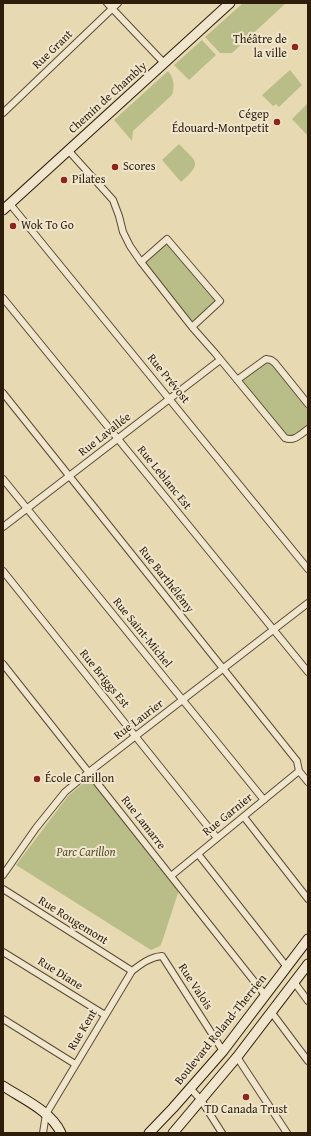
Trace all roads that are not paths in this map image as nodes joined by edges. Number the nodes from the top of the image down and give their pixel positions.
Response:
1 (107, 3) edge
2 (118, 3) edge
3 (230, 3) edge
4 (112, 8) junction
5 (164, 63) junction
6 (3, 113) edge
7 (68, 150) junction
8 (6, 207) edge
9 (141, 262) junction
10 (3, 298) edge
11 (192, 327) junction
12 (220, 360) junction
13 (237, 380) junction
14 (3, 393) edge
15 (169, 399) junction
16 (308, 404) edge
17 (308, 428) edge
18 (118, 439) junction
19 (69, 476) junction
20 (3, 479) edge
21 (27, 508) junction
22 (3, 527) edge
23 (308, 569) edge
24 (3, 571) edge
25 (308, 603) edge
26 (274, 630) junction
27 (3, 664) edge
28 (223, 669) junction
29 (308, 672) edge
30 (183, 700) junction
31 (136, 736) junction
32 (299, 771) junction
33 (89, 772) junction
34 (308, 782) edge
35 (264, 800) junction
36 (244, 817) junction
37 (217, 838) junction
38 (198, 854) junction
39 (3, 875) edge
40 (171, 876) junction
41 (3, 889) edge
42 (308, 899) edge
43 (308, 940) edge
44 (3, 952) edge
45 (162, 956) joint
46 (308, 964) edge
47 (287, 967) junction
48 (132, 971) junction
49 (294, 982) junction
50 (265, 995) junction
51 (308, 1001) edge
52 (272, 1013) junction
53 (105, 1015) junction
54 (3, 1019) edge
55 (223, 1051) junction
56 (237, 1057) junction
57 (308, 1062) edge
58 (75, 1064) junction
59 (3, 1086) edge
60 (190, 1088) junction
61 (201, 1100) junction
62 (46, 1114) junction
63 (43, 1133) edge
64 (61, 1133) edge
65 (149, 1133) edge
66 (173, 1133) edge
67 (222, 1133) edge
68 (287, 1133) edge

1 - 4 street
2 - 4 street, Rue Grant
3 - 5 main road, Chemin de Chambly
4 - 5 street
4 - 6 street, Rue Grant
5 - 7 main road, Chemin de Chambly
7 - 8 main road, Chemin de Chambly
7 - 9 street
8 - 15 street, Rue Prévost
9 - 11 street
9 - 11 street
10 - 18 street, Rue Leblanc Est
11 - 12 street
12 - 13 street
12 - 15 street, Rue Lavallée
13 - 16 street
13 - 17 street
14 - 19 street, Rue Barthélémy
15 - 18 street, Rue Lavallée
15 - 23 street, Rue Prévost
18 - 19 street, Rue Lavallée
18 - 26 street, Rue Leblanc Est
19 - 21 street, Rue Lavallée
19 - 28 street, Rue Barthélémy
20 - 21 street, Rue Saint-Michel
21 - 22 street, Rue Lavallée
21 - 30 street, Rue Saint-Michel
24 - 31 street, Rue Briggs Est
25 - 26 street, Rue Laurier
26 - 28 street, Rue Laurier
26 - 29 street, Rue Leblanc Est
27 - 33 street, Rue Lamarre
28 - 30 street, Rue Laurier
28 - 32 street, Rue Barthélémy
30 - 31 street, Rue Laurier
30 - 35 street, Rue Saint-Michel
31 - 33 street, Rue Laurier
31 - 37 street, Rue Briggs Est
32 - 34 street, Rue Barthélémy
32 - 35 street, Rue Garnier
33 - 39 street, Rue Laurier
33 - 40 street, Rue Lamarre
35 - 36 street, Rue Garnier
36 - 37 street, Rue Garnier
36 - 42 street
37 - 38 street, Rue Garnier
38 - 40 street, Rue Garnier
38 - 47 street
40 - 50 street, Rue Lamarre
41 - 48 street, Rue Rougemont
43 - 47 main road, Boulevard Roland-Therrien
44 - 53 street, Rue Diane
45 - 48 street, Rue Kent
45 - 55 street, Rue Valois
46 - 49 main road
47 - 50 main road, Boulevard Roland-Therrien
48 - 53 street, Rue Kent
49 - 51 street
49 - 52 main road
50 - 55 main road, Boulevard Roland-Therrien
52 - 56 main road
52 - 57 street
53 - 58 street, Rue Kent
54 - 58 street
55 - 60 main road, Boulevard Roland-Therrien
56 - 61 main road
56 - 68 street
58 - 62 street, Rue Kent
59 - 62 main road
60 - 61 street
60 - 65 main road, Boulevard Roland-Therrien
61 - 66 main road
61 - 67 street
62 - 63 street, Rue Kent
62 - 64 main road

